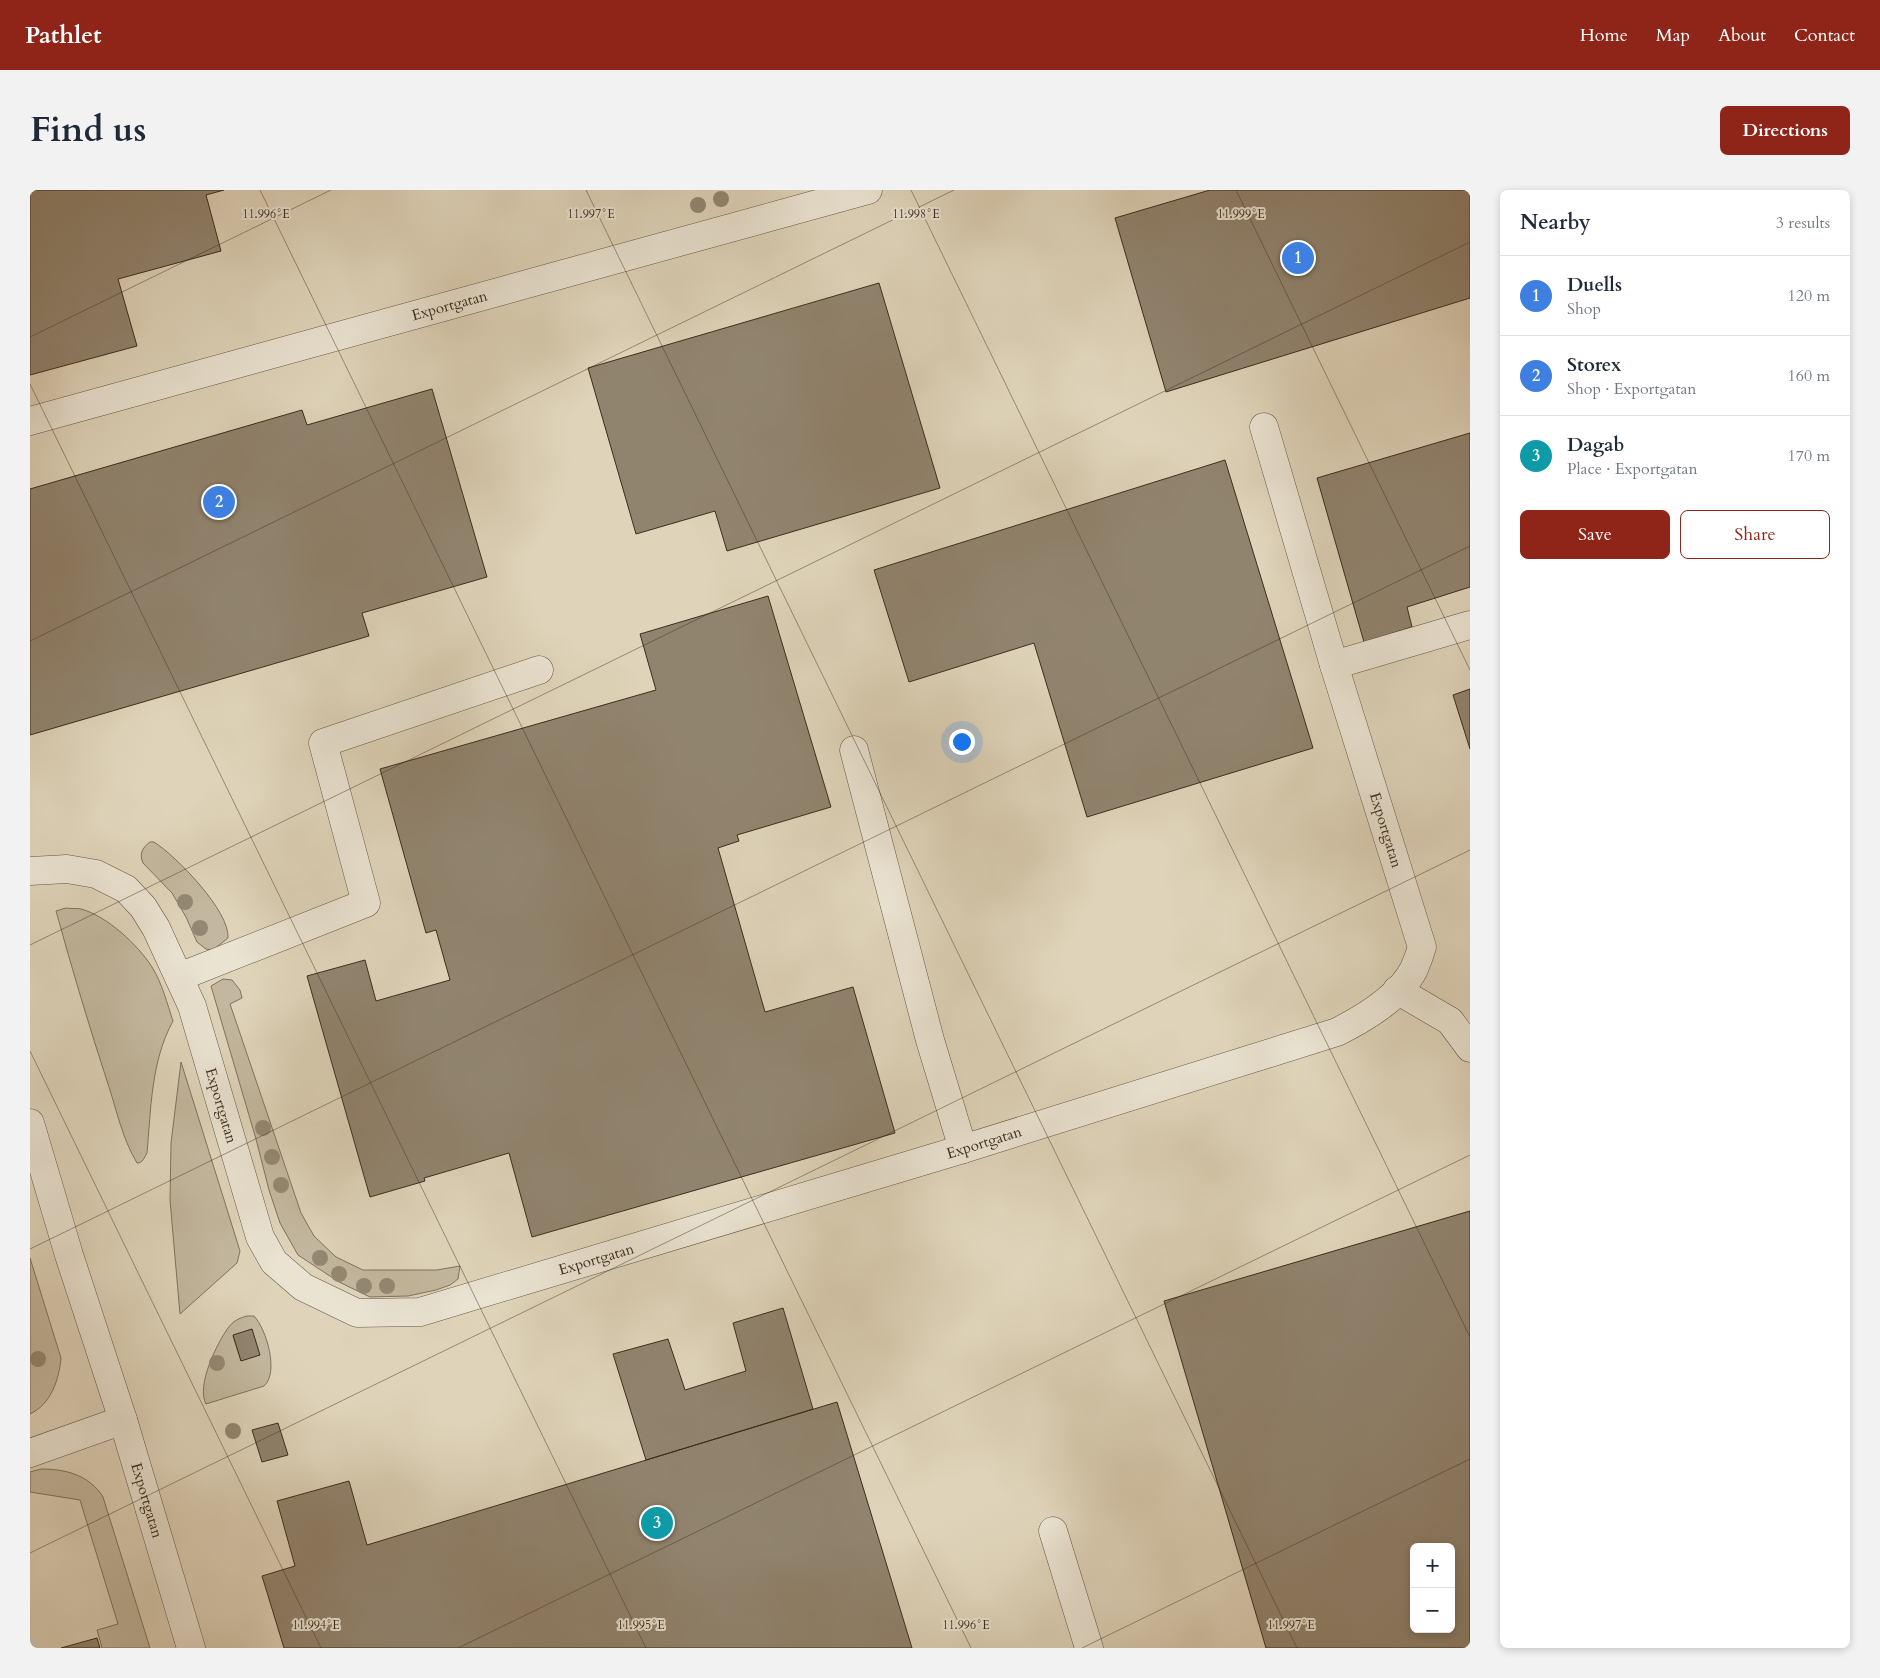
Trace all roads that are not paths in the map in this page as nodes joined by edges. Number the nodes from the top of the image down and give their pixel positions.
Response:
1 (868, 190) edge
2 (30, 421) edge
3 (1264, 427) dead end
4 (1470, 625) edge
5 (1334, 665) junction
6 (539, 670) dead end
7 (854, 750) dead end
8 (30, 871) edge
9 (179, 977) junction
10 (1405, 981) junction
11 (1470, 1048) edge
12 (30, 1123) edge
13 (963, 1149) junction
14 (123, 1420) junction
15 (30, 1452) edge
16 (1053, 1530) dead end
17 (191, 1648) edge
18 (1089, 1648) edge

1 - 2 street, Exportgatan
3 - 5 street, Exportgatan
4 - 5 street
5 - 10 street, Exportgatan
6 - 9 street
7 - 13 street
8 - 9 street, Exportgatan
9 - 13 street, Exportgatan
10 - 11 street
10 - 13 street, Exportgatan
12 - 14 street, Exportgatan
14 - 15 street
14 - 17 street, Exportgatan
16 - 18 street

